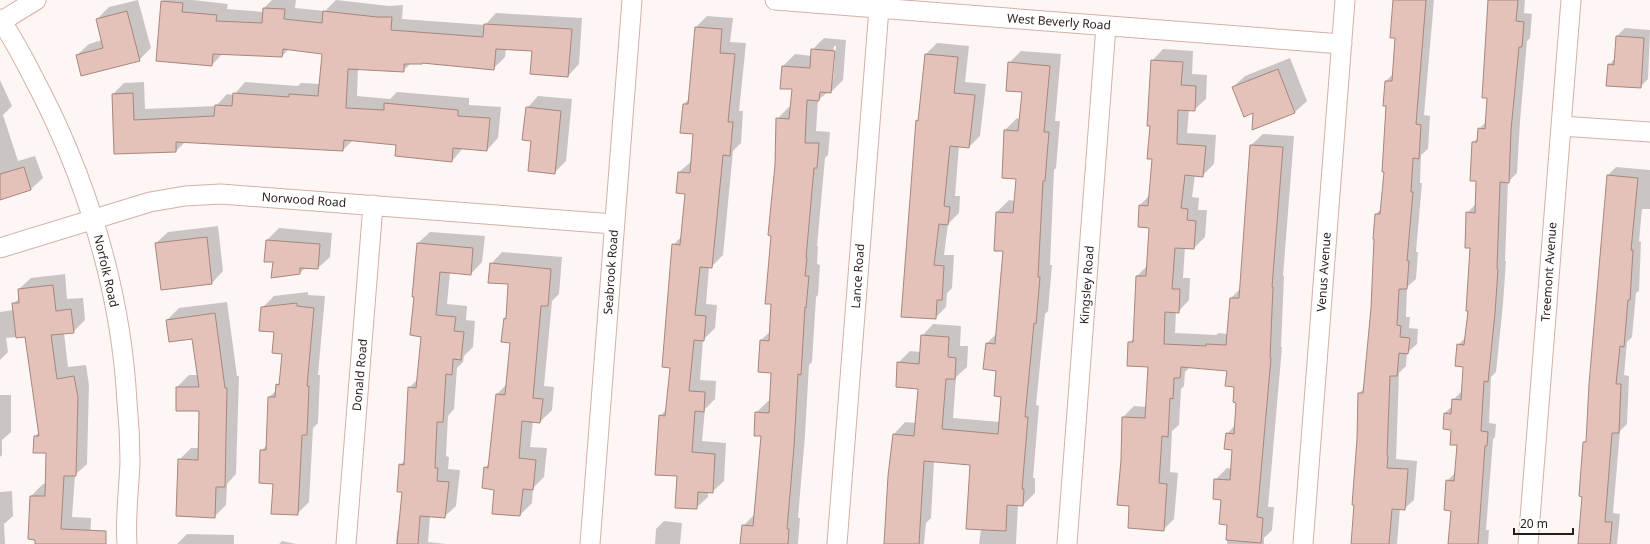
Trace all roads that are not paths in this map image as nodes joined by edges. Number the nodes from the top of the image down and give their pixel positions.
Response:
1 (36, 0) edge
2 (632, 0) edge
3 (775, 0) edge
4 (1345, 0) edge
5 (1570, 0) edge
6 (879, 8) junction
7 (1, 20) edge
8 (1106, 26) junction
9 (1342, 44) junction
10 (1561, 126) junction
11 (1650, 132) edge
12 (373, 205) junction
13 (93, 219) junction
14 (614, 224) junction
15 (0, 248) edge
16 (127, 544) edge
17 (346, 544) edge
18 (590, 544) edge
19 (837, 544) edge
20 (1067, 544) edge
21 (1303, 544) edge
22 (1528, 544) edge

1 - 7 street
2 - 14 street, Seabrook Road
3 - 6 street, West Beverly Road
4 - 9 street, Venus Avenue
5 - 10 street, Treemont Avenue
6 - 8 street, West Beverly Road
6 - 19 street, Lance Road
7 - 13 street, Norfolk Road
8 - 9 street, West Beverly Road
8 - 20 street, Kingsley Road
9 - 21 street, Venus Avenue
10 - 11 street
10 - 22 street, Treemont Avenue
12 - 13 street, Norwood Road
12 - 14 street, Norwood Road
12 - 17 street, Donald Road
13 - 15 street, Norwood Road
13 - 16 street, Norfolk Road
14 - 18 street, Seabrook Road

